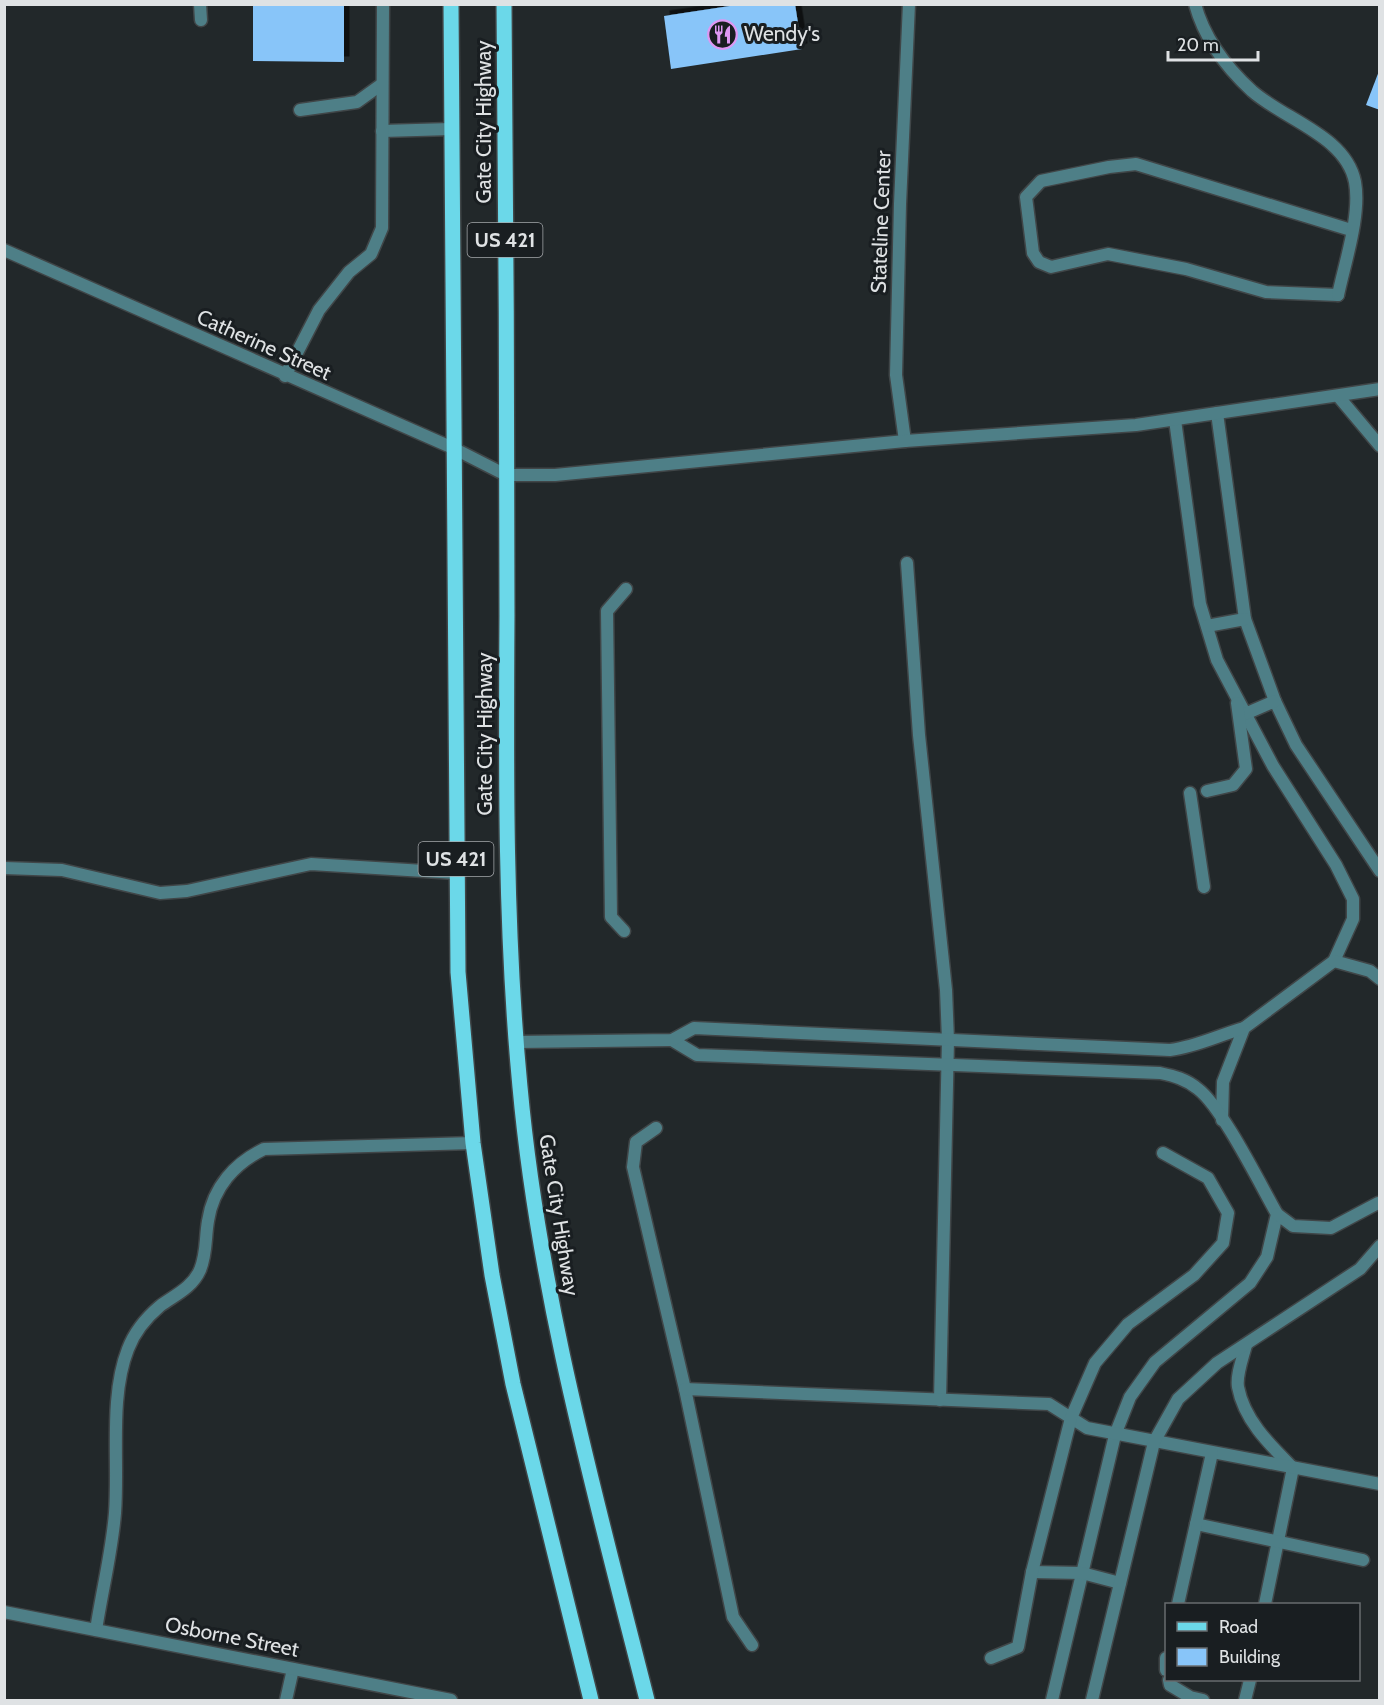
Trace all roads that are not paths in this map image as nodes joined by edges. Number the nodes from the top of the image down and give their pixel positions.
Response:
1 (200, 4) edge
2 (383, 4) edge
3 (451, 4) edge
4 (504, 4) edge
5 (909, 4) edge
6 (1195, 4) edge
7 (201, 20) dead end
8 (382, 84) junction
9 (300, 110) dead end
10 (452, 129) junction
11 (382, 131) junction
12 (1351, 230) junction
13 (4, 250) edge
14 (285, 376) junction
15 (1380, 389) edge
16 (1338, 396) junction
17 (1217, 413) junction
18 (1175, 420) junction
19 (904, 441) junction
20 (1380, 446) edge
21 (453, 448) junction
22 (506, 475) junction
23 (907, 563) dead end
24 (626, 589) dead end
25 (1245, 618) junction
26 (1207, 626) junction
27 (1237, 699) junction
28 (1275, 701) junction
29 (1245, 714) junction
30 (1207, 791) dead end
31 (1190, 793) dead end
32 (4, 868) edge
33 (1380, 871) edge
34 (456, 873) junction
35 (1204, 887) dead end
36 (624, 931) dead end
37 (1334, 961) junction
38 (1380, 979) edge
39 (1244, 1028) junction
40 (672, 1040) junction
41 (948, 1040) junction
42 (517, 1042) junction
43 (949, 1065) junction
44 (1222, 1120) junction
45 (656, 1128) dead end
46 (473, 1143) junction
47 (1163, 1153) dead end
48 (1378, 1203) dead end
49 (1277, 1214) junction
50 (1380, 1246) edge
51 (1246, 1345) junction
52 (685, 1389) junction
53 (940, 1400) junction
54 (1071, 1418) junction
55 (1115, 1435) junction
56 (1154, 1442) junction
57 (1212, 1453) junction
58 (1293, 1468) junction
59 (1380, 1484) edge
60 (1196, 1524) junction
61 (1278, 1542) junction
62 (1363, 1560) dead end
63 (1032, 1572) junction
64 (1082, 1573) junction
65 (1120, 1583) junction
66 (1178, 1603) edge
67 (1265, 1603) edge
68 (4, 1612) edge
69 (96, 1630) junction
70 (752, 1645) dead end
71 (991, 1658) dead end
72 (292, 1669) junction
73 (1169, 1681) edge
74 (1250, 1681) edge
75 (419, 1697) edge
76 (286, 1701) edge
77 (451, 1701) edge
78 (591, 1701) edge
79 (647, 1701) edge
80 (1052, 1701) edge
81 (1092, 1701) edge
82 (1203, 1701) edge
83 (1245, 1701) edge

1 - 7 street
2 - 8 street
3 - 10 main road, Gate City Highway / US 421
4 - 22 main road, Gate City Highway / US 421
5 - 19 street, Stateline Center
6 - 12 street
8 - 9 street
8 - 11 street
10 - 11 street
10 - 21 main road, Gate City Highway / US 421
11 - 14 street
12 - 12 street
13 - 14 street, Catherine Street
14 - 21 street, Catherine Street
15 - 16 street
16 - 17 street
16 - 20 street
17 - 18 street
17 - 25 street
18 - 19 street
18 - 26 street
19 - 22 street
21 - 22 street, Catherine Street
21 - 34 main road, Gate City Highway / US 421
22 - 42 main road, Gate City Highway / US 421
23 - 41 street
24 - 36 street
25 - 26 street
25 - 28 street
26 - 27 street
27 - 29 street
27 - 30 street
28 - 29 street
28 - 33 street
29 - 37 street
31 - 35 street
32 - 34 street
34 - 46 main road, Gate City Highway / US 421
37 - 38 street
37 - 39 street
39 - 41 street
39 - 44 street
40 - 41 street
40 - 42 street
40 - 43 street
41 - 43 street
42 - 79 main road, Gate City Highway / US 421
43 - 44 street
43 - 53 street
44 - 49 street
45 - 52 street
46 - 69 street
46 - 78 main road, Gate City Highway / US 421
47 - 54 street
48 - 49 street
49 - 55 street
50 - 51 street
51 - 56 street
51 - 58 street
52 - 53 street
52 - 70 street
53 - 54 street
54 - 55 street
54 - 63 street
55 - 56 street
55 - 64 street
56 - 57 street
56 - 65 street
57 - 58 street
57 - 60 street
58 - 59 street
58 - 61 street
60 - 61 street
60 - 66 street
61 - 62 street
61 - 67 street
63 - 64 street
63 - 71 street
64 - 65 street
64 - 80 street
65 - 81 street
68 - 69 street, Osborne Street
69 - 72 street, Osborne Street
72 - 75 street, Osborne Street
72 - 76 street
73 - 82 street
74 - 83 street
75 - 77 street, Osborne Street

